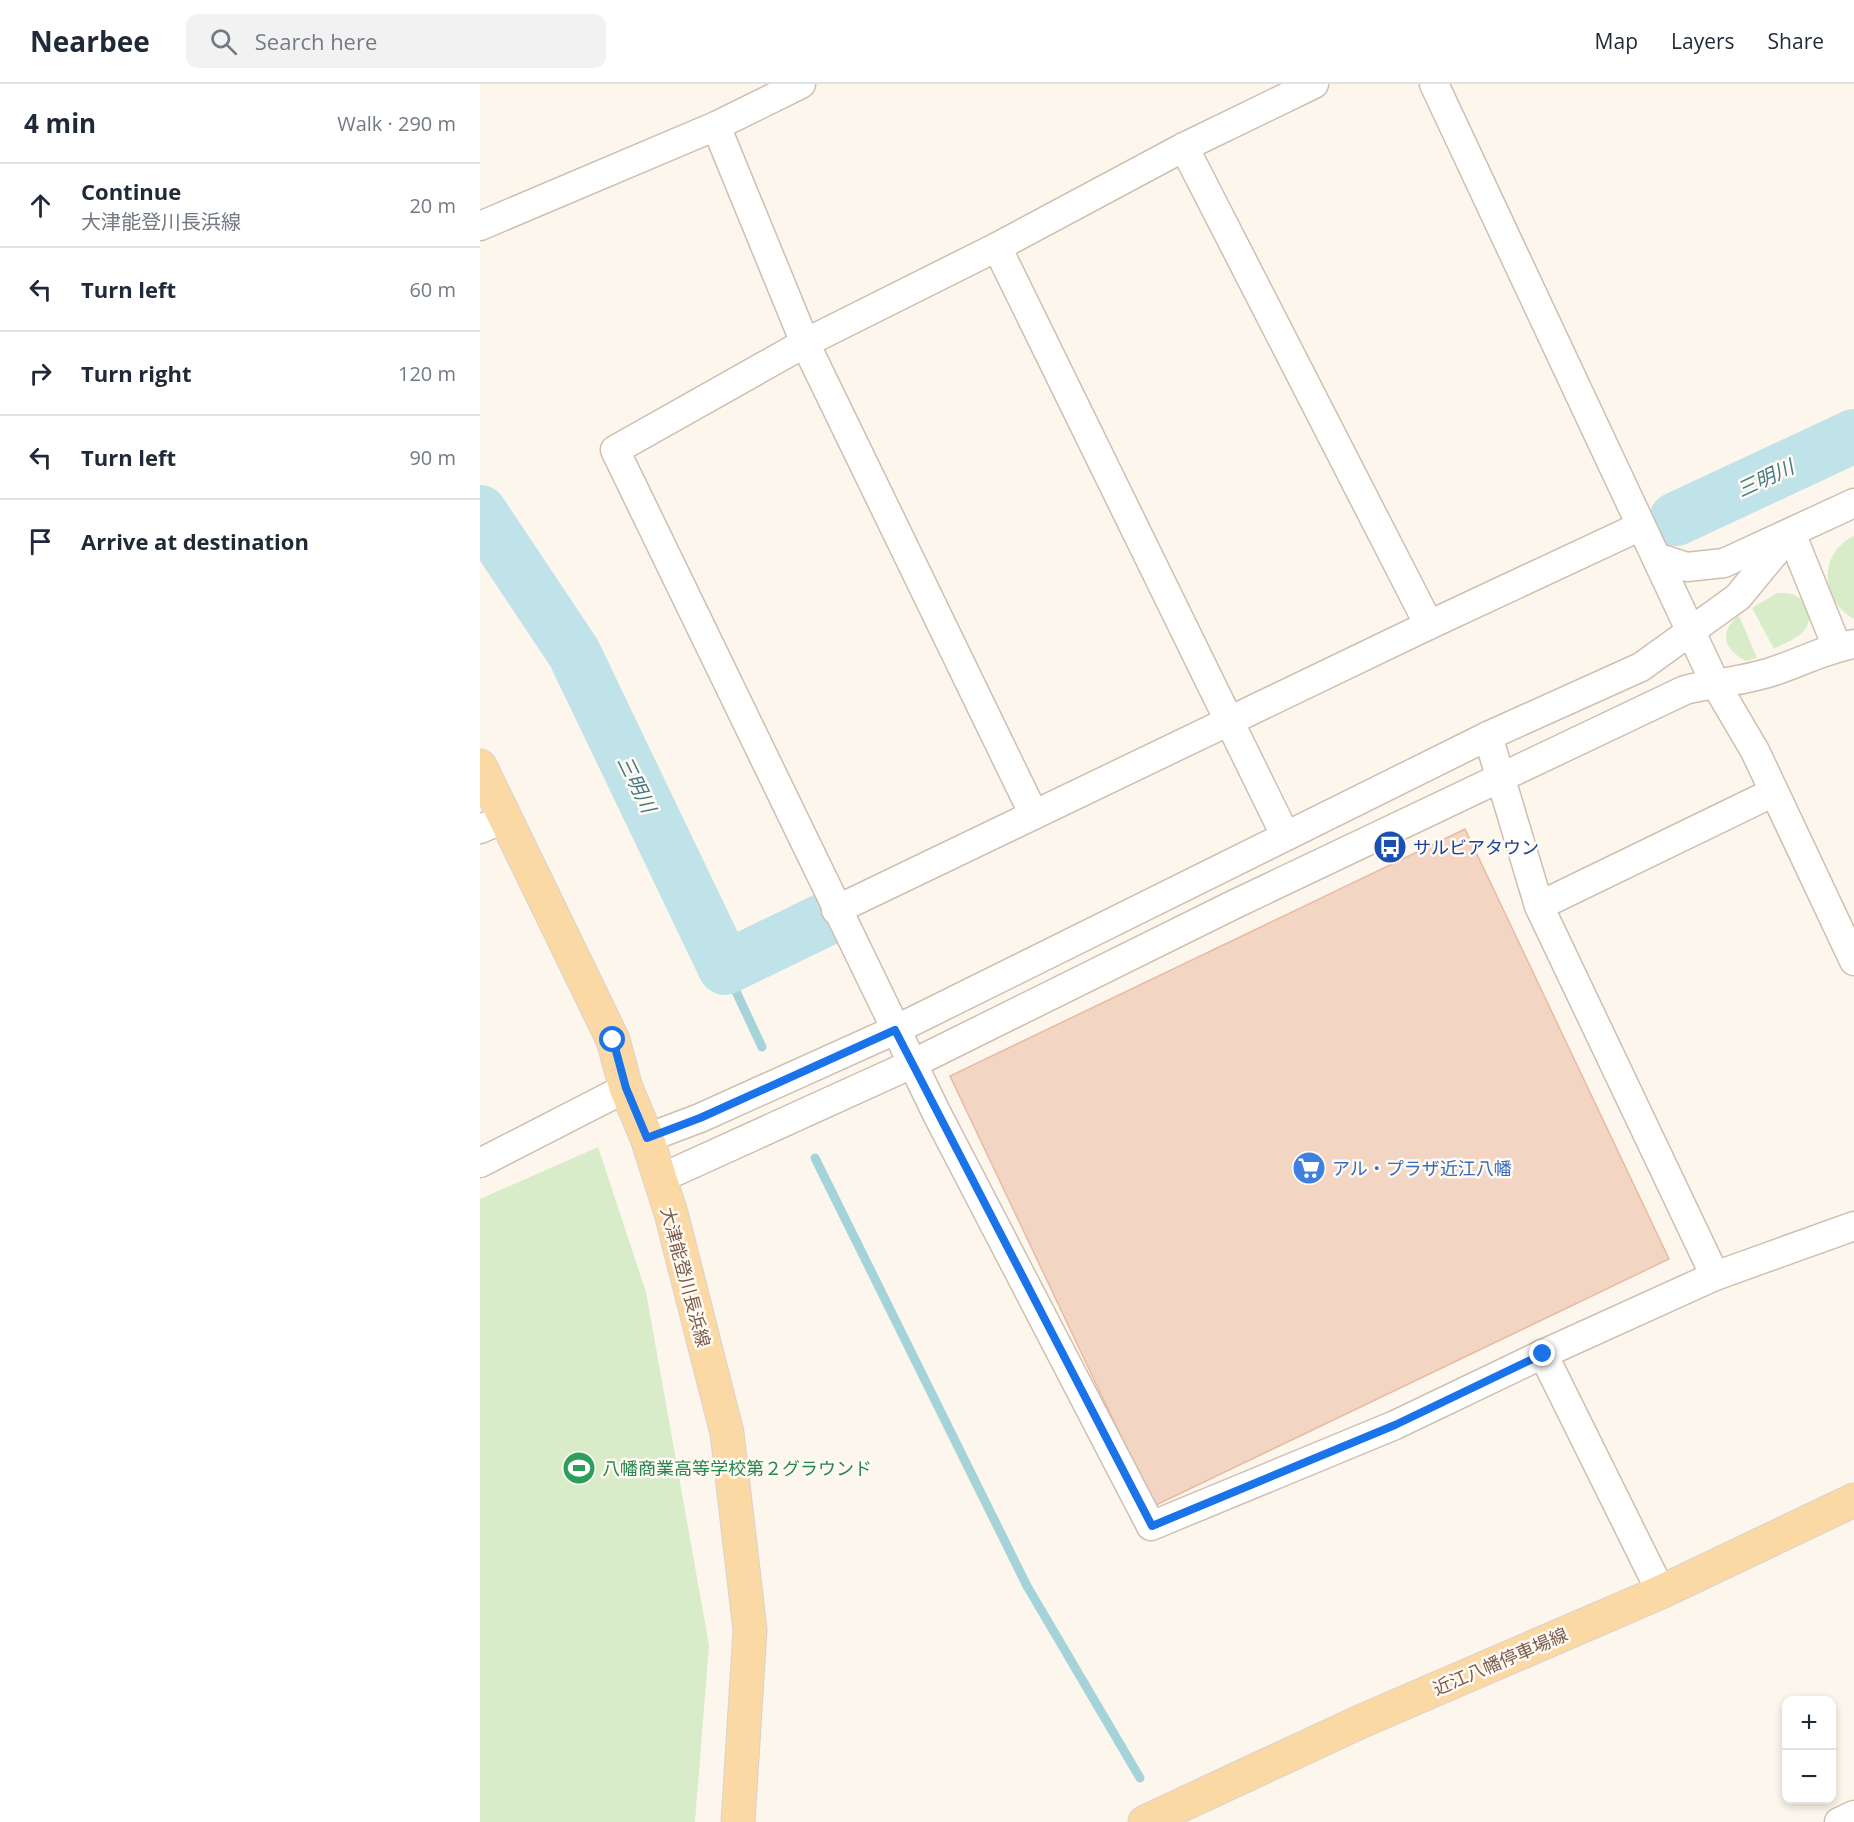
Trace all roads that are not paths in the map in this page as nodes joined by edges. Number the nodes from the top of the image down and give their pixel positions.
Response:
1 (801, 84) edge
2 (1314, 84) edge
3 (1434, 84) edge
4 (716, 126) junction
5 (1184, 147) junction
6 (480, 226) edge
7 (997, 247) junction
8 (805, 343) junction
9 (1854, 503) edge
10 (1641, 526) junction
11 (1791, 533) junction
12 (1656, 557) junction
13 (1429, 625) junction
14 (1691, 632) junction
15 (1845, 645) edge
16 (1715, 683) junction
17 (1231, 720) junction
18 (1488, 736) junction
19 (480, 766) edge
20 (1500, 777) junction
21 (1774, 792) junction
22 (1034, 815) junction
23 (493, 824) edge
24 (1285, 835) junction
25 (1539, 906) junction
26 (836, 910) junction
27 (1854, 961) edge
28 (895, 1030) junction
29 (912, 1064) junction
30 (626, 1088) junction
31 (647, 1138) junction
32 (480, 1163) edge
33 (659, 1179) junction
34 (1854, 1226) edge
35 (1715, 1276) junction
36 (1543, 1354) junction
37 (1854, 1500) edge
38 (1661, 1592) junction
39 (1854, 1815) edge
40 (1165, 1818) edge
41 (738, 1822) edge
42 (1839, 1822) edge

1 - 4 street
2 - 5 street
3 - 10 street
4 - 6 street
4 - 8 street
5 - 7 street
5 - 13 street
7 - 8 street
7 - 17 street
8 - 22 street
8 - 26 street
9 - 11 street
10 - 12 street
10 - 13 street
11 - 12 street
11 - 14 street
11 - 15 street
12 - 14 street
13 - 17 street
14 - 16 street
14 - 18 street
15 - 16 street
16 - 20 street
16 - 21 street
17 - 22 street
17 - 24 street
18 - 20 street
18 - 24 street
19 - 23 main road, 大津能登川長浜線
20 - 25 street
20 - 29 street
21 - 25 street
21 - 27 street
22 - 26 street
23 - 30 main road, 大津能登川長浜線
24 - 28 street
25 - 35 street
26 - 28 street
28 - 29 street
28 - 31 street
29 - 33 street
29 - 36 street
30 - 31 main road, 大津能登川長浜線
30 - 32 street
31 - 33 main road, 大津能登川長浜線
33 - 41 main road, 大津能登川長浜線
34 - 35 street
35 - 36 street
36 - 38 street
37 - 38 main road, 近江八幡停車場線
38 - 40 main road, 近江八幡停車場線
39 - 42 street

